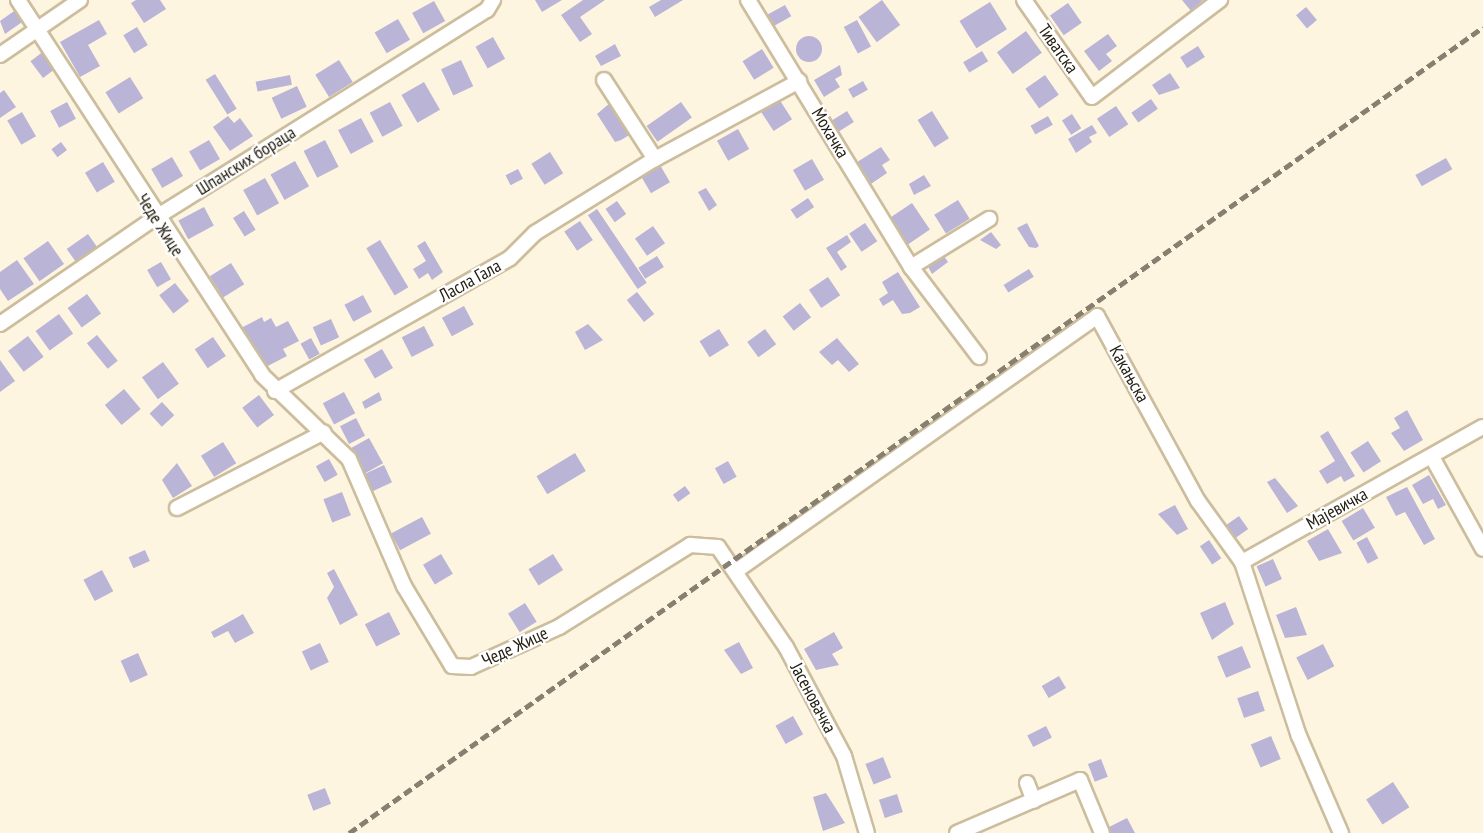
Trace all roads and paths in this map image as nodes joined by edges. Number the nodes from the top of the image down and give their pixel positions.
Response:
1 (18, 0) edge
2 (80, 0) edge
3 (748, 0) edge
4 (1024, 0) edge
5 (1220, 0) edge
6 (493, 1) edge
7 (36, 30) junction
8 (0, 55) edge
9 (604, 80) dead end
10 (799, 81) junction
11 (655, 159) junction
12 (155, 218) junction
13 (989, 219) dead end
14 (911, 267) junction
15 (0, 324) edge
16 (980, 357) dead end
17 (275, 391) junction
18 (1483, 427) edge
19 (324, 432) junction
20 (1432, 457) junction
21 (177, 508) dead end
22 (1483, 549) edge
23 (1242, 562) junction
24 (736, 572) junction
25 (1028, 783) dead end
26 (1034, 801) junction
27 (867, 833) edge
28 (957, 833) edge
29 (1102, 833) edge
30 (1341, 833) edge

1 - 7 street, Чеде Жице
2 - 7 street
3 - 10 street, Мохачка
4 - 5 street, Тиватска
6 - 12 street, Шпанских бораца
7 - 8 street
7 - 12 street, Чеде Жице
9 - 11 street
10 - 11 street, Ласла Гала
10 - 14 street, Мохачка
11 - 17 street, Ласла Гала
12 - 15 street, Шпанских бораца
12 - 17 street, Чеде Жице
13 - 14 street
14 - 16 street, Мохачка
17 - 19 street, Чеде Жице
18 - 20 street, Мајевичка
19 - 21 street
19 - 24 street, Чеде Жице
20 - 22 street
20 - 23 street, Мајевичка
23 - 24 street, Какањска
23 - 30 street, Какањска
24 - 27 street, Јасеновачка
25 - 26 street
26 - 28 street
26 - 29 street

